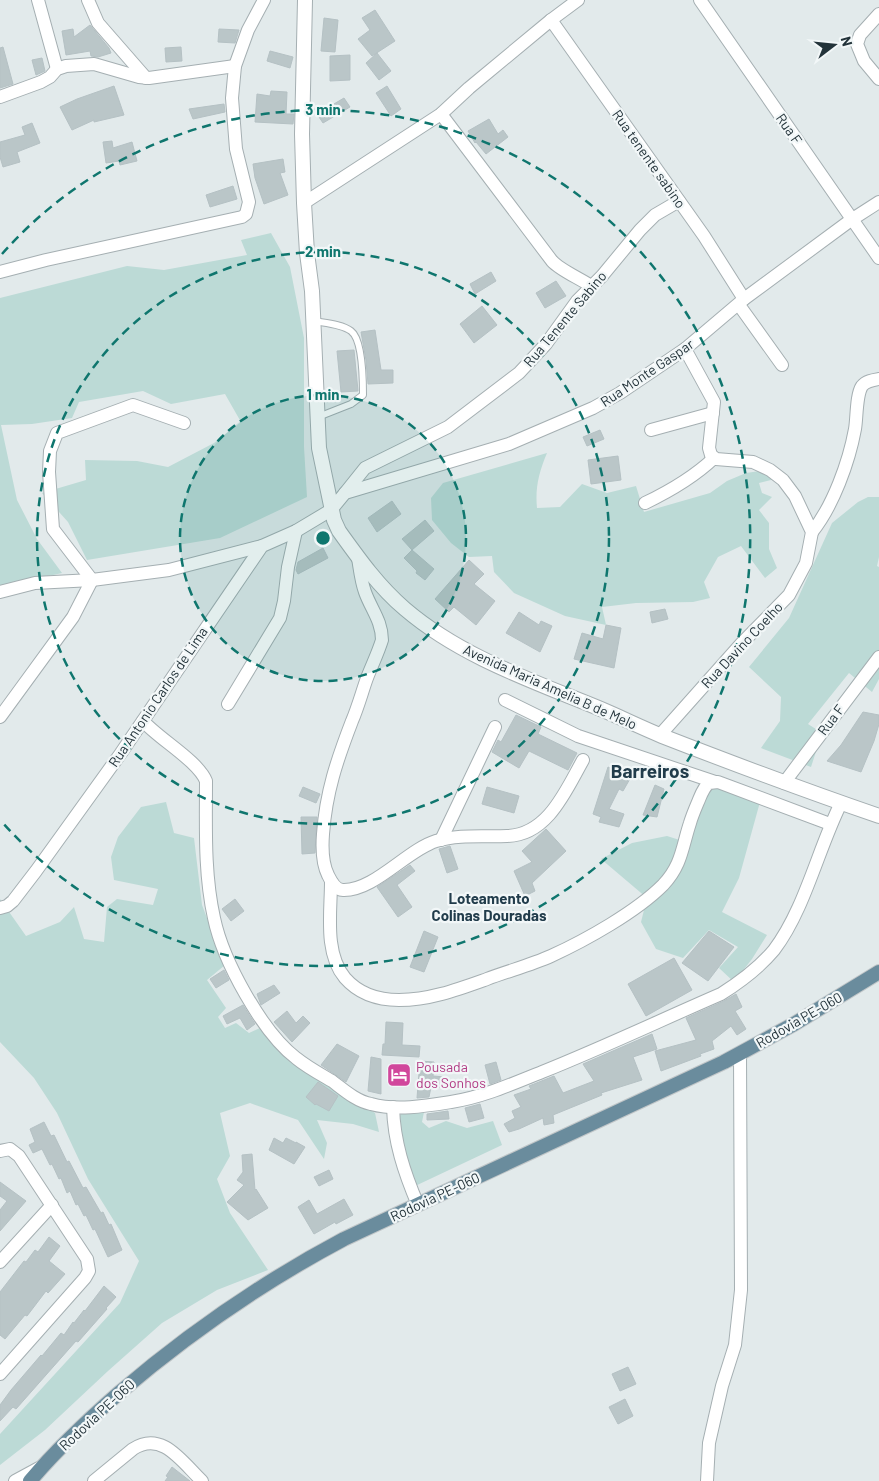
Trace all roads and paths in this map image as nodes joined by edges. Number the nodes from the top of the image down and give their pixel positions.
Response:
1 (38, 0) edge
2 (88, 0) edge
3 (264, 0) edge
4 (305, 0) edge
5 (578, 0) edge
6 (700, 0) edge
7 (879, 14) edge
8 (551, 20) junction
9 (235, 66) junction
10 (57, 69) junction
11 (146, 78) junction
12 (879, 79) edge
13 (0, 97) edge
14 (441, 114) junction
15 (679, 201) junction
16 (879, 202) edge
17 (304, 203) junction
18 (852, 220) junction
19 (879, 258) edge
20 (0, 272) edge
21 (591, 286) junction
22 (742, 302) junction
23 (313, 321) junction
24 (685, 349) junction
25 (782, 366) dead end
26 (879, 379) edge
27 (713, 413) junction
28 (318, 417) junction
29 (184, 423) dead end
30 (651, 430) dead end
31 (714, 458) junction
32 (345, 494) junction
33 (645, 503) dead end
34 (331, 510) junction
35 (296, 531) junction
36 (812, 532) junction
37 (262, 546) junction
38 (358, 558) junction
39 (92, 580) junction
40 (0, 592) edge
41 (879, 657) edge
42 (505, 700) dead end
43 (228, 704) dead end
44 (0, 717) edge
45 (143, 720) junction
46 (495, 727) dead end
47 (660, 735) junction
48 (583, 760) dead end
49 (715, 782) junction
50 (784, 783) junction
51 (841, 803) junction
52 (879, 816) edge
53 (830, 824) junction
54 (441, 840) junction
55 (331, 882) junction
56 (2, 908) edge
57 (879, 972) edge
58 (740, 1053) junction
59 (393, 1107) junction
60 (0, 1151) edge
61 (52, 1205) junction
62 (418, 1205) junction
63 (0, 1262) edge
64 (0, 1374) edge
65 (42, 1467) junction
66 (16, 1481) edge
67 (30, 1481) edge
68 (94, 1481) edge
69 (202, 1481) edge
70 (706, 1481) edge

1 - 10 street
2 - 11 street
3 - 9 street
4 - 17 street, Avenida Maria Amelia B de Melo
5 - 8 street
6 - 18 street, Rua F
7 - 12 street
8 - 14 street
8 - 15 street, Rua tenente sabino
9 - 11 street
9 - 20 street
10 - 11 street
10 - 13 street
14 - 17 street
14 - 21 street
15 - 21 street, Rua Tenente Sabino
15 - 22 street, Rua tenente sabino
16 - 18 street, Rua Monte Gaspar
17 - 23 street, Avenida Maria Amelia B de Melo
18 - 19 street, Rua F
18 - 22 street, Rua Monte Gaspar
21 - 32 street, Rua Tenente Sabino
22 - 24 street, Rua Monte Gaspar
22 - 25 street, Rua tenente sabino
23 - 28 street, Avenida Maria Amelia B de Melo
23 - 28 lane
24 - 27 street
24 - 32 street, Rua Monte Gaspar
26 - 36 street
27 - 30 street
27 - 31 street
28 - 34 street, Avenida Maria Amelia B de Melo
29 - 39 street
31 - 33 street
31 - 36 street
32 - 34 street
34 - 35 street
34 - 38 street, Avenida Maria Amelia B de Melo
35 - 37 street
35 - 43 street
36 - 47 street, Rua Davino Coelho
37 - 39 street
37 - 45 street, Rua Antonio Carlos de Lima
38 - 47 street, Avenida Maria Amelia B de Melo
38 - 55 street
39 - 40 street
39 - 44 street
41 - 50 street, Rua F
42 - 49 street
45 - 56 street, Rua Antonio Carlos de Lima
45 - 59 street
46 - 54 street
47 - 50 street, Avenida Maria Amelia B de Melo
48 - 54 street
49 - 53 street
49 - 55 street
50 - 51 street, Avenida Maria Amelia B de Melo
51 - 52 street, Avenida Maria Amelia B de Melo
51 - 53 street
53 - 59 street
54 - 55 street
57 - 58 main road, Rodovia PE-060
58 - 62 main road, Rodovia PE-060
58 - 70 street
59 - 62 street
60 - 61 street
61 - 63 street
61 - 64 street
62 - 65 main road, Rodovia PE-060
65 - 66 street
65 - 67 main road, Rodovia PE-060
68 - 69 street

